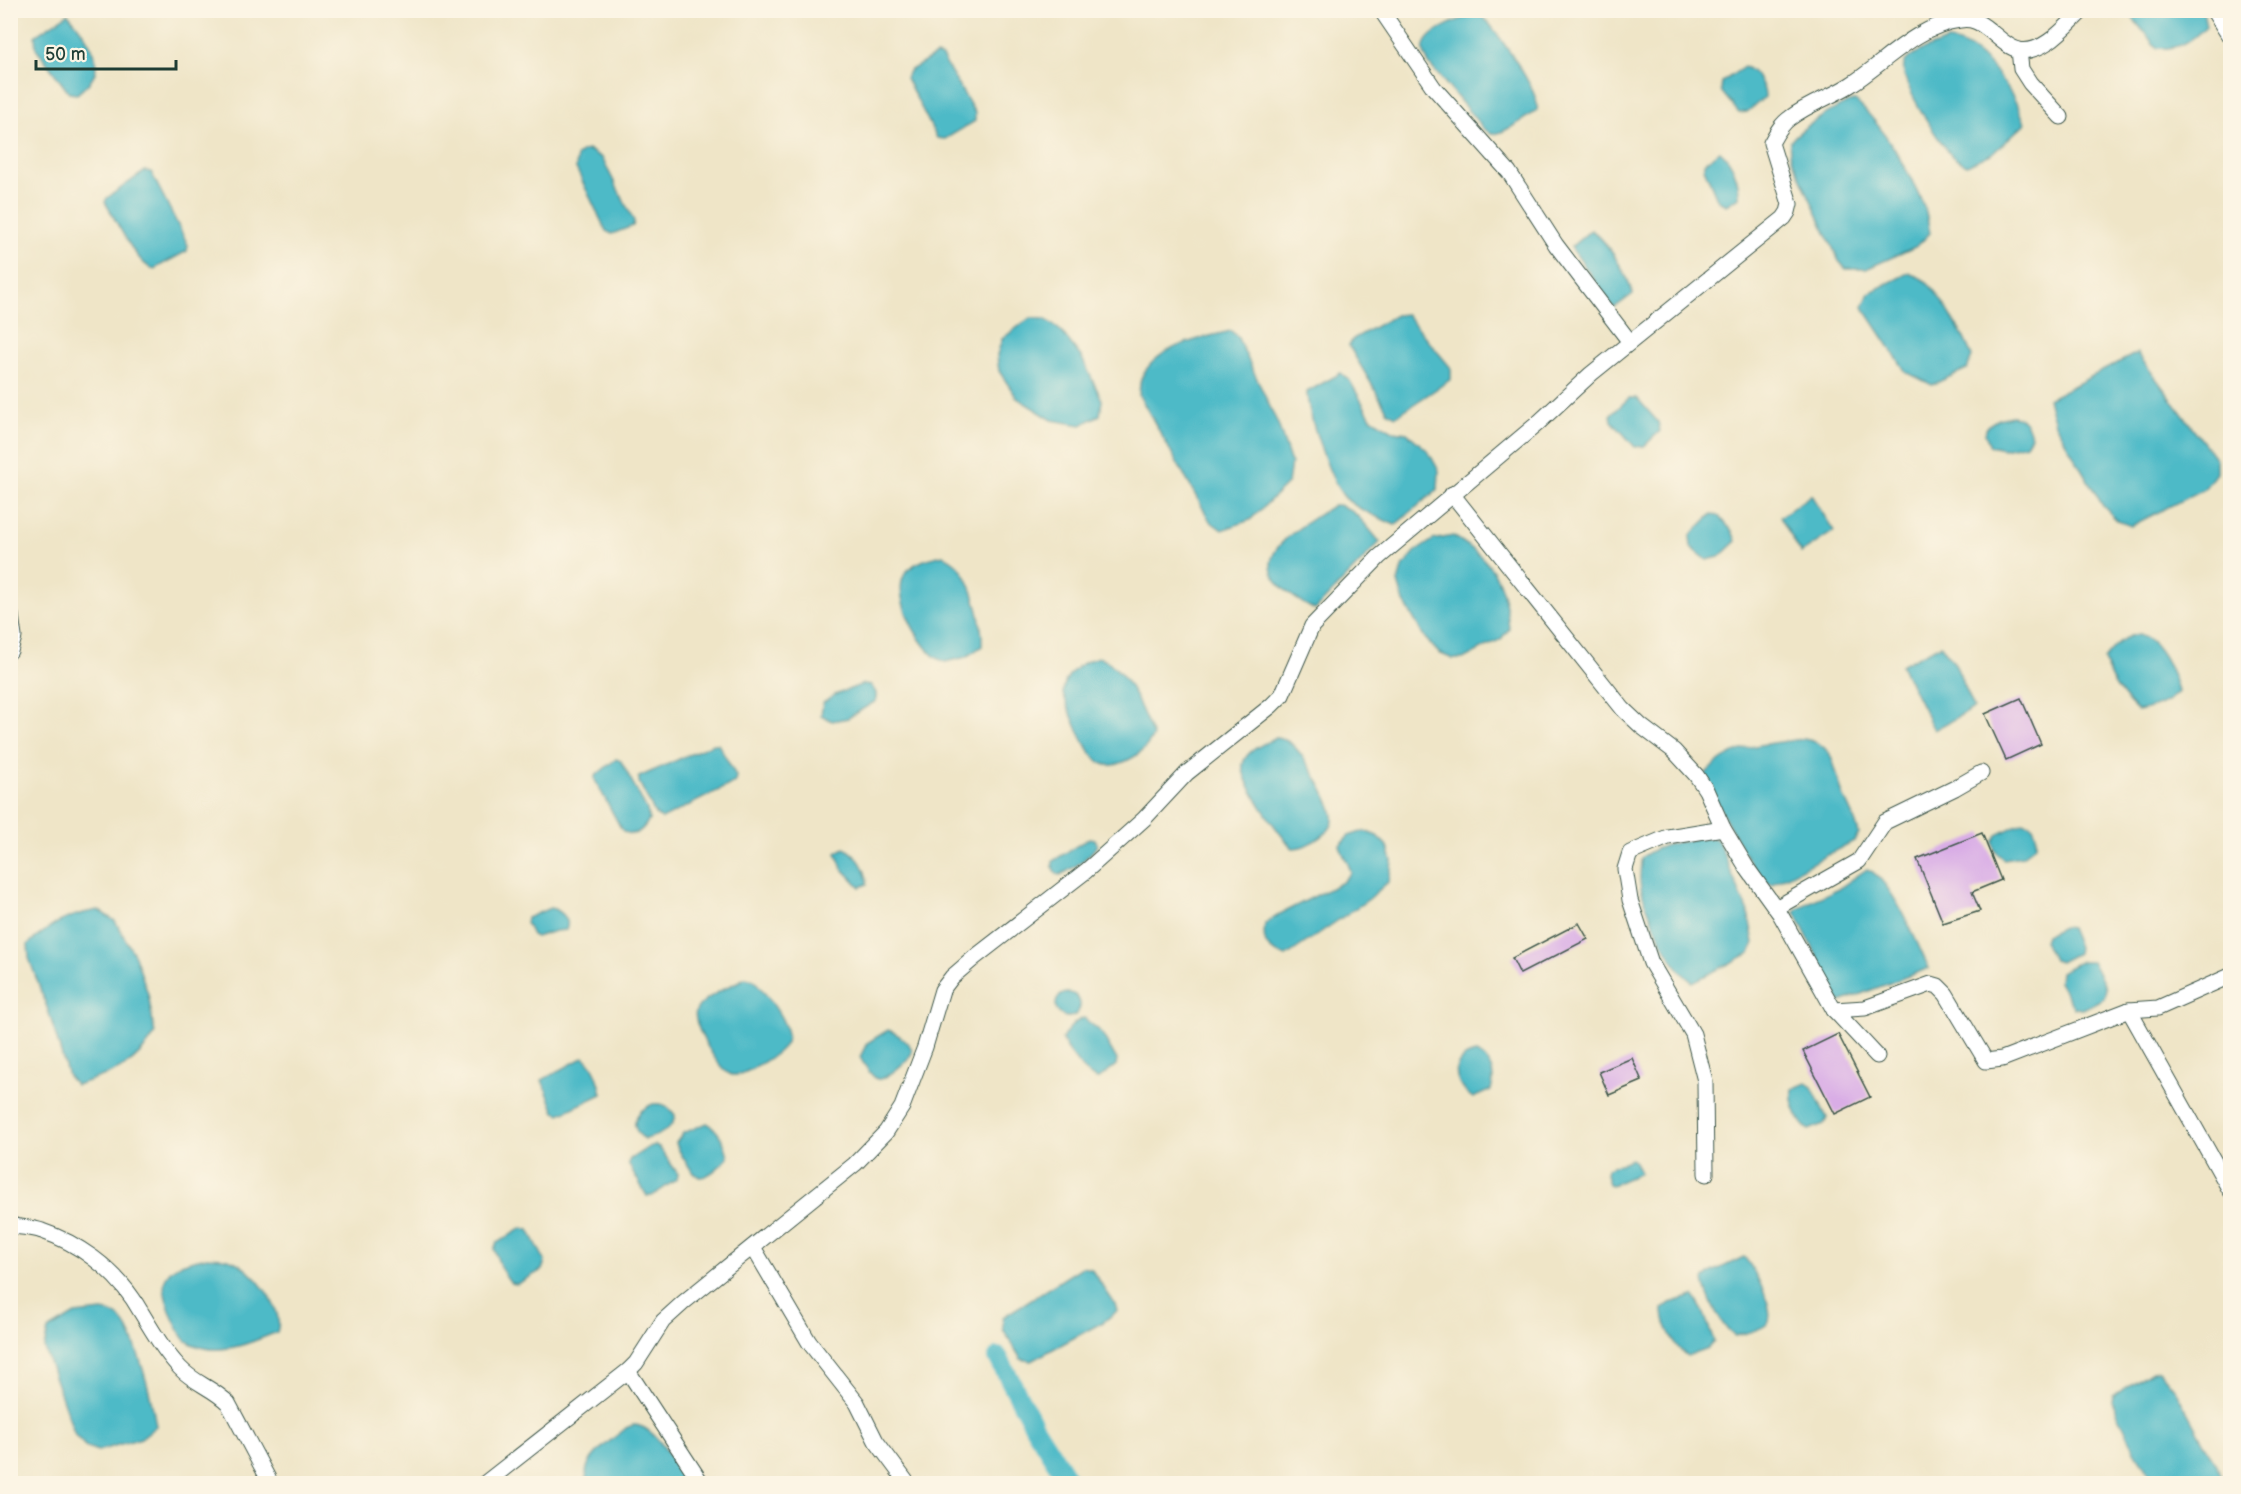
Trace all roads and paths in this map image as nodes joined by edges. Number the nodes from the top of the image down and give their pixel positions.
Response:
1 (1381, 10) edge
2 (2083, 10) edge
3 (2213, 10) edge
4 (2230, 37) edge
5 (2019, 50) junction
6 (2061, 117) dead end
7 (1630, 342) junction
8 (1452, 494) junction
9 (11, 615) edge
10 (10, 651) edge
11 (1981, 773) dead end
12 (1723, 828) junction
13 (1776, 908) junction
14 (2230, 976) edge
15 (1834, 1010) junction
16 (2129, 1010) junction
17 (1877, 1056) dead end
18 (1706, 1174) dead end
19 (2230, 1190) edge
20 (10, 1225) edge
21 (753, 1247) junction
22 (628, 1371) junction
23 (271, 1484) edge
24 (484, 1484) edge
25 (702, 1484) edge
26 (908, 1484) edge

1 - 7 street
2 - 5 street
3 - 4 street
5 - 6 street
5 - 7 street
7 - 8 street
8 - 12 street
8 - 21 street
9 - 10 street
11 - 13 street
12 - 13 street
12 - 18 street
13 - 15 street
14 - 16 street
15 - 16 street
15 - 17 street
16 - 19 street
20 - 23 street
21 - 22 street
21 - 26 street
22 - 24 street
22 - 25 street

